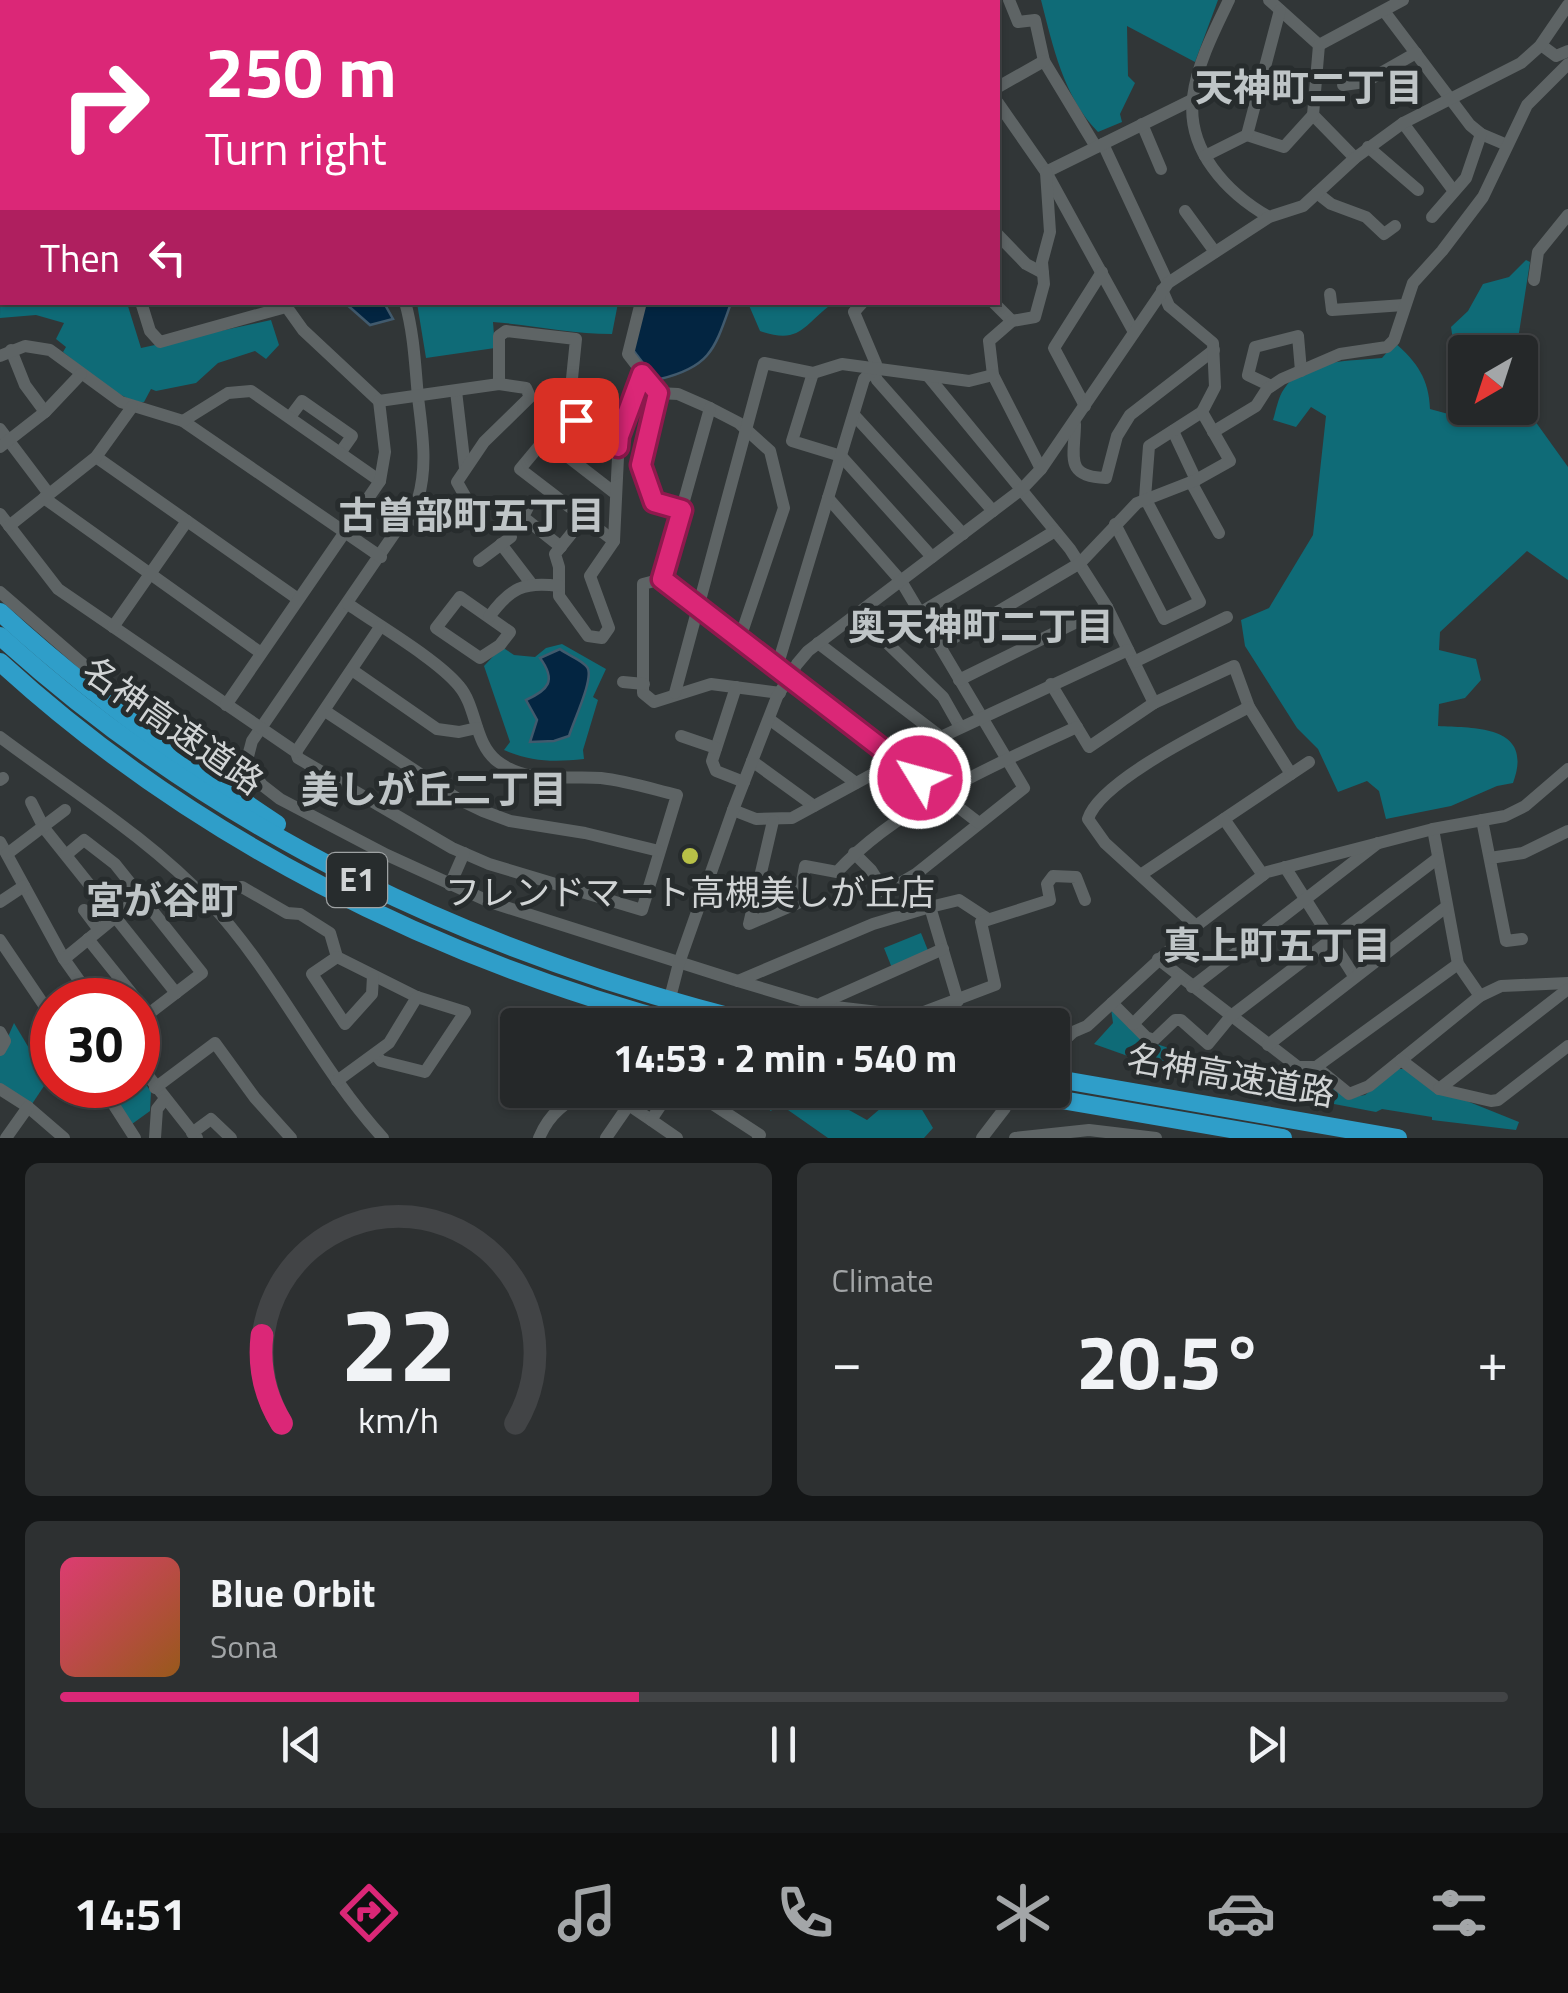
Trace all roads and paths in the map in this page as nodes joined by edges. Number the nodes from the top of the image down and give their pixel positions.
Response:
1 (1009, 0) edge
2 (1229, 0) edge
3 (1268, 0) edge
4 (1404, 0) edge
5 (1568, 5) edge
6 (1280, 10) junction
7 (1384, 11) junction
8 (1319, 45) junction
9 (1541, 45) junction
10 (1568, 51) edge
11 (1416, 53) junction
12 (1044, 61) junction
13 (1568, 64) edge
14 (1000, 86) edge
15 (1344, 86) dead end
16 (1451, 98) junction
17 (1192, 100) junction
18 (1000, 106) edge
19 (1313, 115) junction
20 (1402, 123) junction
21 (1142, 124) junction
22 (1481, 134) junction
23 (1247, 135) junction
24 (1507, 144) junction
25 (1100, 146) junction
26 (1368, 147) junction
27 (1205, 156) junction
28 (1354, 158) junction
29 (1161, 169) dead end
30 (1046, 172) junction
31 (1418, 190) dead end
32 (1453, 190) junction
33 (1318, 192) junction
34 (1185, 211) dead end
35 (1568, 215) edge
36 (1269, 217) junction
37 (1432, 217) dead end
38 (1394, 226) dead end
39 (1000, 236) edge
40 (1215, 252) junction
41 (1102, 272) junction
42 (1043, 273) junction
43 (1534, 280) dead end
44 (1165, 286) junction
45 (1330, 294) dead end
46 (142, 305) edge
47 (284, 305) edge
48 (406, 305) edge
49 (640, 305) edge
50 (860, 305) edge
51 (997, 305) edge
52 (1404, 305) junction
53 (1012, 321) junction
54 (1134, 332) junction
55 (1214, 350) junction
56 (5, 353) edge
57 (873, 370) junction
58 (1301, 370) junction
59 (81, 374) junction
60 (642, 374) junction
61 (813, 374) junction
62 (994, 375) junction
63 (928, 376) junction
64 (498, 384) junction
65 (1271, 386) junction
66 (456, 391) junction
67 (658, 393) junction
68 (418, 398) junction
69 (378, 401) junction
70 (1085, 406) junction
71 (132, 407) junction
72 (710, 408) junction
73 (46, 412) junction
74 (1202, 412) junction
75 (854, 414) junction
76 (290, 418) junction
77 (579, 418) junction
78 (1076, 420) junction
79 (182, 421) junction
80 (745, 428) junction
81 (1173, 430) junction
82 (1213, 432) junction
83 (3, 439) edge
84 (546, 439) junction
85 (618, 447) junction
86 (340, 453) junction
87 (841, 456) junction
88 (96, 457) junction
89 (466, 469) junction
90 (1042, 469) junction
91 (380, 481) junction
92 (1193, 481) junction
93 (1022, 489) junction
94 (616, 494) junction
95 (47, 496) junction
96 (828, 498) junction
97 (1145, 498) junction
98 (528, 507) dead end
99 (682, 510) junction
100 (993, 511) junction
101 (0, 514) edge
102 (409, 516) junction
103 (584, 518) junction
104 (187, 521) junction
105 (1115, 524) junction
106 (9, 526) junction
107 (1055, 531) junction
108 (344, 532) junction
109 (1219, 533) dead end
110 (963, 534) junction
111 (614, 541) junction
112 (561, 547) junction
113 (381, 556) junction
114 (932, 558) junction
115 (479, 561) dead end
116 (1080, 563) junction
117 (150, 574) junction
118 (662, 579) junction
119 (901, 580) junction
120 (530, 582) junction
121 (559, 586) junction
122 (0, 592) edge
123 (298, 599) junction
124 (348, 604) junction
125 (697, 606) junction
126 (1107, 607) junction
127 (0, 612) edge
128 (920, 613) junction
129 (857, 614) junction
130 (489, 617) junction
131 (1227, 617) dead end
132 (113, 627) junction
133 (380, 628) junction
134 (0, 636) edge
135 (740, 638) junction
136 (818, 643) junction
137 (940, 646) junction
138 (261, 653) junction
139 (1131, 656) junction
140 (0, 662) edge
141 (776, 668) junction
142 (352, 670) junction
143 (0, 674) edge
144 (788, 677) junction
145 (960, 680) junction
146 (624, 682) dead end
147 (644, 684) junction
148 (1051, 684) junction
149 (736, 687) junction
150 (675, 693) junction
151 (780, 693) junction
152 (1154, 703) junction
153 (226, 705) junction
154 (1250, 706) junction
155 (324, 711) junction
156 (982, 717) junction
157 (768, 719) junction
158 (1077, 727) junction
159 (477, 728) junction
160 (960, 728) junction
161 (681, 736) dead end
162 (0, 737) edge
163 (940, 737) junction
164 (716, 748) junction
165 (296, 752) junction
166 (1006, 759) junction
167 (752, 761) junction
168 (899, 762) junction
169 (1309, 762) dead end
170 (246, 764) junction
171 (1568, 769) edge
172 (1290, 774) junction
173 (744, 782) junction
174 (856, 783) junction
175 (940, 794) junction
176 (31, 802) dead end
177 (814, 806) junction
178 (65, 810) dead end
179 (734, 810) junction
180 (1224, 819) junction
181 (1482, 820) junction
182 (773, 821) junction
183 (979, 823) junction
184 (44, 828) junction
185 (1433, 829) junction
186 (1568, 830) edge
187 (1380, 841) junction
188 (4, 848) edge
189 (659, 850) junction
190 (464, 853) junction
191 (854, 853) junction
192 (66, 855) junction
193 (1438, 858) junction
194 (1490, 858) junction
195 (1284, 867) junction
196 (1142, 874) junction
197 (1262, 875) junction
198 (450, 885) junction
199 (24, 886) junction
200 (141, 896) junction
201 (1085, 900) dead end
202 (1306, 901) junction
203 (0, 902) edge
204 (211, 904) junction
205 (930, 907) junction
206 (1446, 908) junction
207 (84, 910) dead end
208 (115, 917) junction
209 (988, 920) junction
210 (1196, 926) junction
211 (94, 934) junction
212 (1330, 938) junction
213 (1522, 939) dead end
214 (0, 940) edge
215 (943, 950) junction
216 (337, 957) junction
217 (64, 958) junction
218 (1158, 959) junction
219 (1458, 964) junction
220 (677, 970) junction
221 (579, 974) junction
222 (373, 976) junction
223 (1354, 976) junction
224 (1180, 977) junction
225 (78, 978) edge
226 (123, 978) edge
227 (738, 981) junction
228 (30, 984) edge
229 (1568, 986) edge
230 (1192, 987) junction
231 (560, 988) junction
232 (176, 993) junction
233 (1480, 996) junction
234 (417, 997) junction
235 (958, 1000) junction
236 (1112, 1003) junction
237 (160, 1005) edge
238 (818, 1005) junction
239 (628, 1008) edge
240 (668, 1008) edge
241 (702, 1008) edge
242 (1231, 1016) junction
243 (1134, 1024) junction
244 (0, 1032) edge
245 (1070, 1036) edge
246 (1268, 1045) junction
247 (1568, 1046) edge
248 (0, 1050) edge
249 (375, 1054) junction
250 (1401, 1060) junction
251 (1316, 1067) junction
252 (337, 1081) junction
253 (1070, 1081) edge
254 (160, 1084) edge
255 (1440, 1089) junction
256 (0, 1090) edge
257 (160, 1095) edge
258 (164, 1100) junction
259 (28, 1107) junction
260 (116, 1108) edge
261 (557, 1108) edge
262 (627, 1108) edge
263 (631, 1108) edge
264 (659, 1108) edge
265 (718, 1108) edge
266 (999, 1108) edge
267 (1068, 1108) edge
268 (651, 1120) junction
269 (195, 1136) edge
270 (1023, 1137) edge
271 (6, 1138) edge
272 (64, 1138) edge
273 (136, 1138) edge
274 (155, 1138) edge
275 (231, 1138) edge
276 (291, 1138) edge
277 (383, 1138) edge
278 (539, 1138) edge
279 (606, 1138) edge
280 (678, 1138) edge
281 (758, 1138) edge
282 (982, 1138) edge
283 (1156, 1138) edge
284 (1283, 1138) edge
285 (1398, 1138) edge

1 - 12 street
2 - 17 street
3 - 6 street
4 - 7 street
5 - 9 street
6 - 8 street
6 - 23 street
7 - 8 street
7 - 11 street
8 - 19 street
9 - 10 street
9 - 16 street
11 - 15 street
11 - 16 street
12 - 14 street
12 - 25 street
13 - 24 street
16 - 20 street
16 - 22 street
17 - 21 street
17 - 27 street
18 - 30 street
19 - 23 street
19 - 28 street
20 - 26 street
20 - 32 street
21 - 25 street
21 - 29 street
22 - 24 street
22 - 32 street
23 - 27 street
24 - 52 street
25 - 30 street
25 - 44 street
26 - 28 street
26 - 31 street
27 - 36 street
28 - 33 street
30 - 41 street
30 - 42 street
32 - 37 street
33 - 36 street
33 - 38 street
34 - 40 street
35 - 43 street
36 - 40 street
39 - 42 street
40 - 44 street
41 - 54 street
41 - 70 street
42 - 53 street
44 - 54 street
44 - 55 street
45 - 52 street
46 - 47 street
47 - 69 street
48 - 68 street
49 - 60 street
50 - 57 street
51 - 53 street
52 - 58 street
53 - 62 street
54 - 70 street
55 - 74 street
55 - 78 street
56 - 59 street
56 - 73 street
57 - 61 street
57 - 63 street
57 - 75 street
57 - 100 street
58 - 65 street
58 - 65 street
59 - 71 street
59 - 73 street
60 - 67 street
60 - 85 street
61 - 80 street
61 - 87 street
62 - 63 street
62 - 90 street
63 - 93 street
64 - 66 street
64 - 77 street
64 - 89 street
65 - 82 street
66 - 68 street
66 - 89 street
67 - 72 street
67 - 99 street
68 - 69 street
68 - 102 street
69 - 91 street
70 - 78 street
71 - 79 street
71 - 88 street
72 - 80 street
72 - 99 street
73 - 83 street
74 - 81 street
74 - 82 street
75 - 87 street
75 - 110 street
76 - 79 street
76 - 86 street
76 - 86 street
77 - 84 street
77 - 85 street
78 - 90 street
79 - 108 street
80 - 125 street
80 - 135 street
81 - 92 street
81 - 97 street
82 - 92 street
83 - 95 street
84 - 94 street
84 - 103 street
85 - 94 street
86 - 91 street
87 - 96 street
87 - 114 street
88 - 95 street
88 - 104 street
89 - 102 street
90 - 93 street
91 - 108 street
92 - 97 street
92 - 109 street
93 - 100 street
93 - 107 street
94 - 111 street
95 - 106 street
95 - 117 street
96 - 119 street
96 - 141 street
97 - 105 street
97 - 105 street
98 - 112 street
99 - 118 street
100 - 110 street
101 - 106 street
102 - 113 street
103 - 111 street
103 - 112 street
104 - 117 street
104 - 123 street
105 - 116 street
106 - 132 street
107 - 116 street
107 - 128 street
108 - 113 street
108 - 123 street
110 - 114 street
111 - 121 street
112 - 121 street
113 - 124 street
114 - 119 street
115 - 120 street
116 - 126 street
116 - 137 street
117 - 132 street
117 - 138 street
118 - 125 street
118 - 147 street
119 - 128 street
119 - 129 street
120 - 121 street
120 - 130 street
122 - 170 street
123 - 138 street
124 - 133 street
124 - 170 street
125 - 135 street
125 - 150 street
126 - 139 street
126 - 145 street
127 - 221 highway
128 - 137 street
129 - 136 street
129 - 160 street
130 - 130 street
131 - 139 street
132 - 153 street
133 - 142 street
133 - 159 street
134 - 221 highway, 名神高速道路 / E1
135 - 141 street
136 - 144 street
136 - 163 street
137 - 145 street
138 - 153 street
139 - 148 street
139 - 152 street
140 - 231 highway, 名神高速道路 / E1
141 - 144 street
142 - 155 street
142 - 159 street
143 - 231 highway
144 - 151 street
144 - 168 street
145 - 156 street
146 - 147 street
147 - 150 street
148 - 156 street
148 - 158 street
149 - 150 street
149 - 151 street
149 - 164 street
151 - 157 street
152 - 154 street
152 - 158 street
153 - 165 street
154 - 172 street
154 - 196 street
155 - 165 street
155 - 189 street
156 - 160 street
156 - 166 street
157 - 167 street
157 - 174 street
158 - 166 street
159 - 189 street
160 - 163 street
161 - 164 street
162 - 204 street
163 - 168 street
164 - 173 street
165 - 190 street
166 - 175 street
166 - 183 street
167 - 173 street
167 - 177 street
168 - 174 street
168 - 175 street
169 - 172 street
170 - 198 street
171 - 181 street
172 - 180 street
173 - 179 street
174 - 177 street
175 - 183 street
175 - 191 street
176 - 184 street
177 - 182 street
178 - 184 street
179 - 182 street
179 - 220 street
180 - 196 street
180 - 197 street
181 - 185 street
181 - 194 street
182 - 191 street
183 - 191 street
184 - 188 street
184 - 192 street
185 - 187 street
185 - 193 street
186 - 194 street
187 - 195 street
187 - 202 street
188 - 199 street
189 - 190 street
190 - 198 street
192 - 200 street
192 - 208 street
193 - 206 street
193 - 212 street
194 - 213 street
195 - 197 street
195 - 202 street
196 - 210 street
197 - 210 street
198 - 220 street
199 - 203 street
199 - 217 street
200 - 208 street
200 - 232 street
201 - 209 street
202 - 212 street
202 - 230 street
204 - 216 street
204 - 252 street
205 - 209 street
205 - 215 street
205 - 227 street
206 - 219 street
206 - 223 street
207 - 211 street
208 - 211 street
208 - 232 street
209 - 235 street
210 - 218 street
211 - 217 street
211 - 226 street
212 - 223 street
212 - 242 street
214 - 228 street
215 - 235 street
215 - 238 street
216 - 222 street
216 - 222 street
217 - 225 street
218 - 224 street
218 - 236 street
219 - 233 street
219 - 251 street
220 - 227 street
220 - 240 street
221 - 241 highway, 名神高速道路 / E1
222 - 234 street
223 - 246 street
224 - 230 street
224 - 243 street
227 - 238 street
229 - 233 street
229 - 255 street
230 - 242 street
231 - 239 highway, 名神高速道路 / E1
232 - 237 street
233 - 250 street
234 - 249 street
234 - 249 street
235 - 238 street
236 - 243 street
236 - 245 street
242 - 243 street
242 - 246 street
244 - 248 street
246 - 251 street
247 - 255 street
249 - 252 street
250 - 251 street
250 - 255 street
252 - 277 street
253 - 285 highway, 名神高速道路
254 - 276 street
256 - 259 street
257 - 258 street
258 - 269 street
258 - 274 street
259 - 271 street
259 - 272 street
260 - 273 street
261 - 278 street
262 - 279 street
263 - 268 street
264 - 268 street
265 - 281 street
266 - 282 street
267 - 284 highway, 名神高速道路
268 - 280 street
269 - 275 street
270 - 283 street

